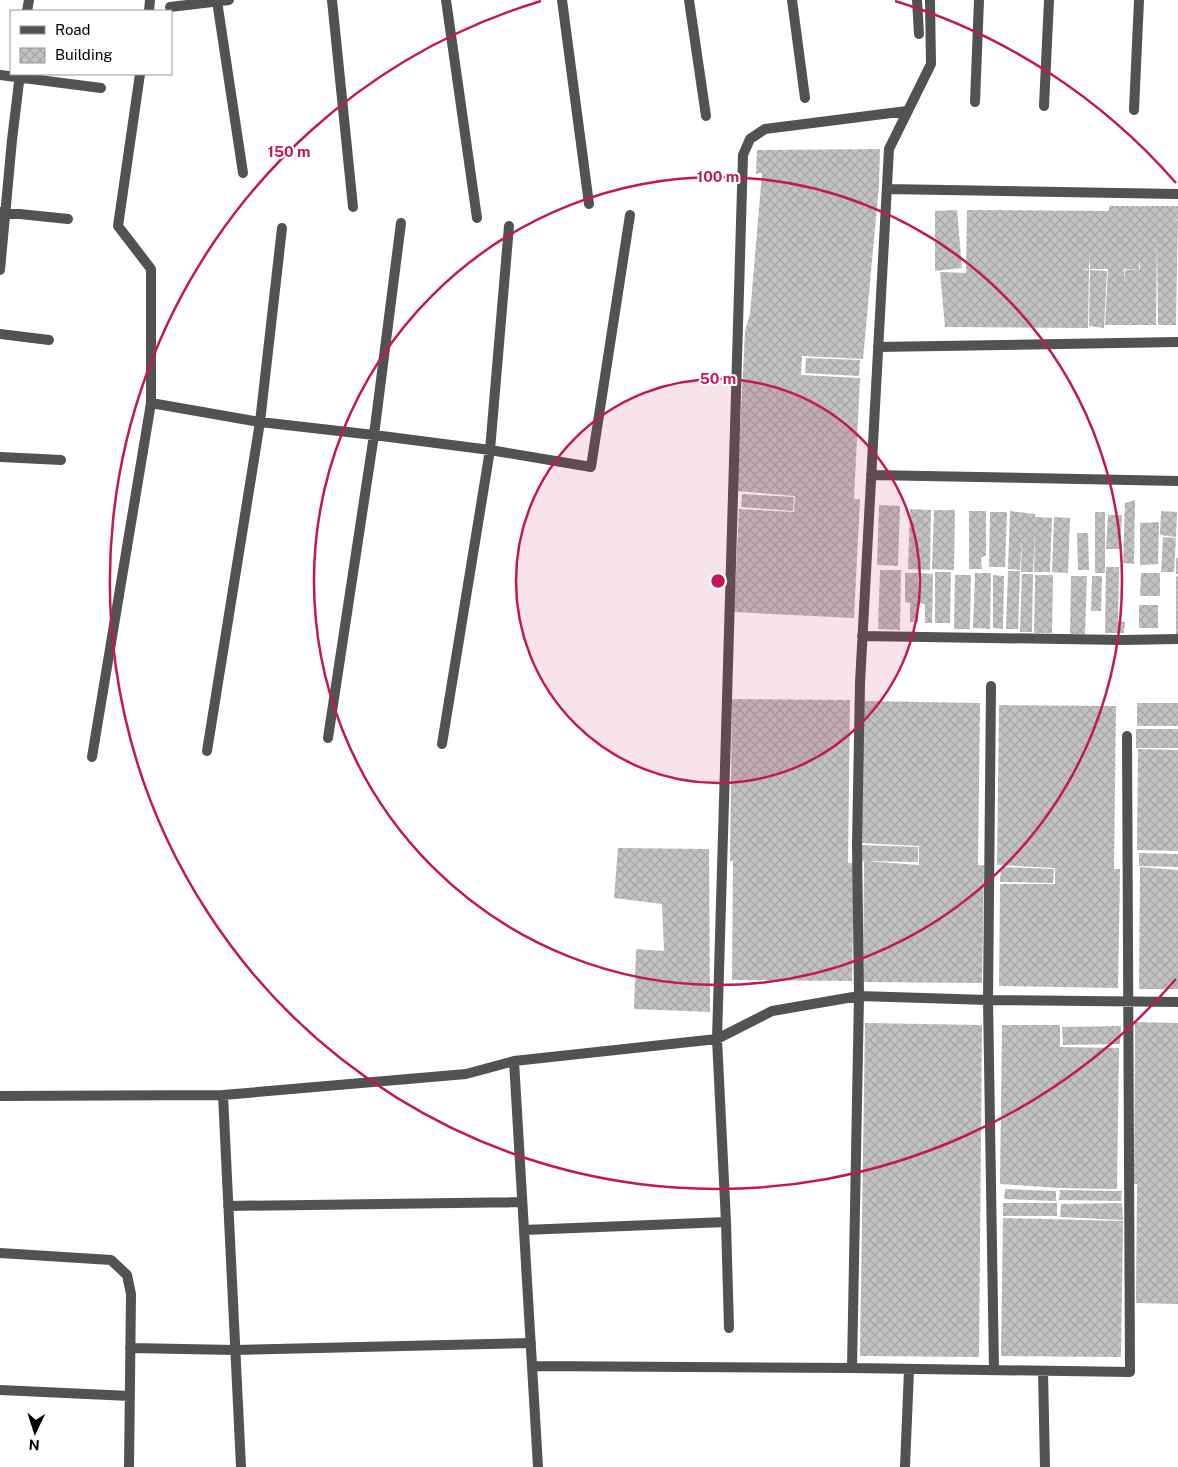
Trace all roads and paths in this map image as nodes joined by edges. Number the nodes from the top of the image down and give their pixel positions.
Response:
1 (229, 0) edge
2 (332, 0) edge
3 (446, 0) edge
4 (562, 0) edge
5 (689, 0) edge
6 (792, 0) edge
7 (917, 0) edge
8 (930, 0) edge
9 (979, 0) edge
10 (1049, 0) edge
11 (1139, 0) edge
12 (217, 1) junction
13 (170, 7) dead end
14 (919, 34) dead end
15 (0, 75) edge
16 (140, 75) edge
17 (20, 76) edge
18 (101, 88) dead end
19 (805, 98) dead end
20 (975, 102) dead end
21 (1044, 106) dead end
22 (1134, 110) dead end
23 (908, 111) junction
24 (706, 116) dead end
25 (243, 173) dead end
26 (887, 189) junction
27 (1178, 194) edge
28 (589, 204) dead end
29 (353, 207) dead end
30 (3, 212) edge
31 (630, 215) dead end
32 (478, 218) dead end
33 (68, 219) dead end
34 (401, 222) dead end
35 (509, 226) dead end
36 (282, 228) dead end
37 (0, 270) edge
38 (0, 334) edge
39 (49, 340) dead end
40 (1178, 342) edge
41 (878, 347) junction
42 (151, 404) junction
43 (260, 422) junction
44 (374, 435) junction
45 (490, 450) junction
46 (0, 458) edge
47 (61, 460) dead end
48 (871, 475) junction
49 (1178, 481) edge
50 (862, 636) junction
51 (1178, 639) edge
52 (991, 686) dead end
53 (1127, 736) dead end
54 (328, 738) dead end
55 (442, 744) dead end
56 (208, 751) dead end
57 (92, 756) dead end
58 (859, 996) junction
59 (988, 1000) junction
60 (1129, 1002) junction
61 (1178, 1002) edge
62 (717, 1038) junction
63 (514, 1061) junction
64 (223, 1095) junction
65 (0, 1096) edge
66 (522, 1202) junction
67 (228, 1206) junction
68 (726, 1222) junction
69 (524, 1230) junction
70 (0, 1253) edge
71 (728, 1328) dead end
72 (530, 1343) junction
73 (130, 1348) junction
74 (235, 1350) junction
75 (532, 1366) junction
76 (852, 1368) junction
77 (909, 1370) junction
78 (994, 1370) junction
79 (1043, 1371) junction
80 (0, 1390) edge
81 (130, 1396) junction
82 (129, 1467) edge
83 (241, 1467) edge
84 (538, 1467) edge
85 (905, 1467) edge
86 (1045, 1467) edge

1 - 12 street
2 - 29 street
3 - 32 street
4 - 28 street
5 - 24 street
6 - 19 street
7 - 14 street
8 - 23 street
9 - 20 street
10 - 21 street
11 - 22 street
12 - 13 street
12 - 25 street
15 - 17 street
16 - 42 street
17 - 18 street
17 - 30 street
23 - 26 street
23 - 62 street
26 - 27 street
26 - 41 street
30 - 33 street
30 - 37 street
31 - 45 street
34 - 44 street
35 - 45 street
36 - 43 street
38 - 39 street
40 - 41 street
41 - 48 street
42 - 43 street
42 - 57 street
43 - 44 street
43 - 56 street
44 - 45 street
44 - 54 street
45 - 55 street
46 - 47 street
48 - 49 street
48 - 50 street
50 - 51 street
50 - 58 street
52 - 59 street
53 - 60 street
58 - 59 street
58 - 62 street
58 - 76 street
59 - 60 street
59 - 78 street
60 - 61 street
60 - 79 street
62 - 63 street
62 - 68 street
63 - 64 street
63 - 66 street
64 - 65 street
64 - 67 street
66 - 67 street
66 - 69 street
67 - 74 street
68 - 69 street
68 - 71 street
69 - 72 street
70 - 73 street
72 - 74 street
72 - 75 street
73 - 74 street
73 - 81 street
74 - 83 street
75 - 76 street
75 - 84 street
76 - 77 street
77 - 78 street
77 - 85 street
78 - 79 street
79 - 86 street
80 - 81 street
81 - 82 street

